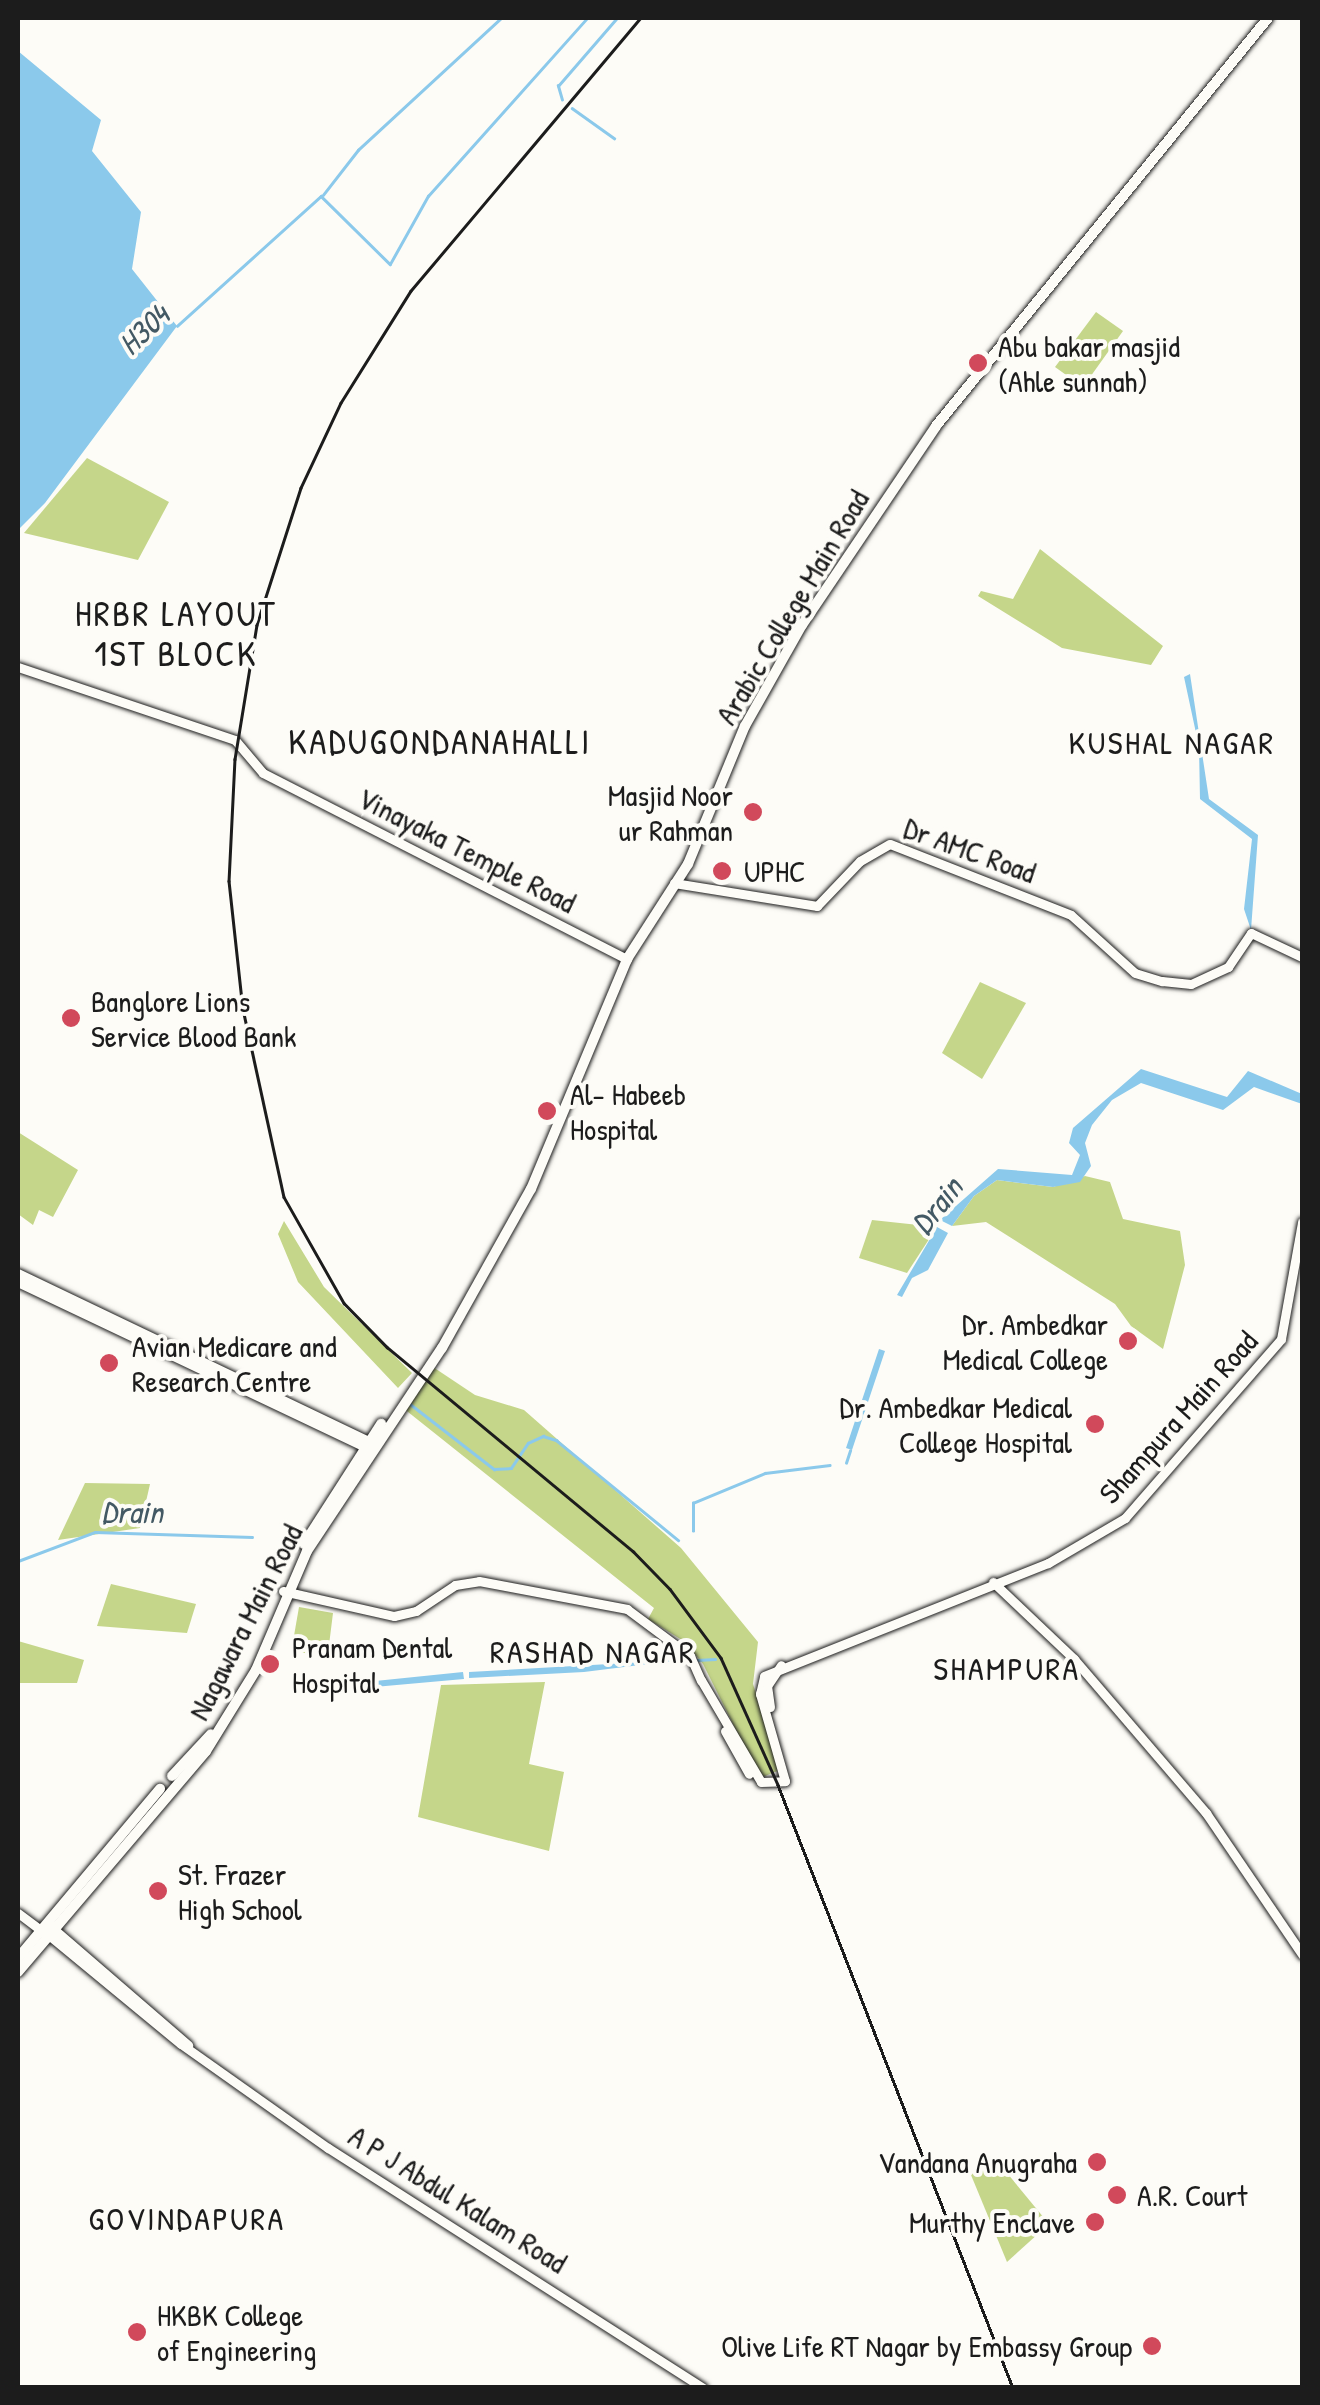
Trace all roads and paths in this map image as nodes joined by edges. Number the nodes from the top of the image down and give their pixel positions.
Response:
1 (1268, 18) edge
2 (18, 667) edge
3 (674, 883) junction
4 (1302, 957) edge
5 (626, 958) junction
6 (1302, 1222) edge
7 (18, 1274) edge
8 (18, 1282) edge
9 (442, 1344) junction
10 (370, 1446) junction
11 (993, 1582) junction
12 (285, 1592) junction
13 (18, 1913) edge
14 (45, 1928) junction
15 (1302, 1954) edge
16 (18, 1958) edge
17 (18, 1972) edge
18 (704, 2388) edge

1 - 3 main road, Arabic College Main Road
2 - 5 street, Vinayaka Temple Road
3 - 4 street, Dr AMC Road
3 - 5 main road, Arabic College Main Road
5 - 9 main road, Arabic College Main Road
6 - 11 street, Shampura Main Road
7 - 10 main road
8 - 10 main road
9 - 10 main road, Nagawara Main Road
9 - 10 main road
10 - 12 main road, Nagawara Main Road
11 - 12 street, Shampura Main Road
11 - 15 street
12 - 14 main road, Nagawara Main Road
13 - 14 street, A P J Abdul Kalam Road
14 - 16 main road
14 - 17 main road
14 - 18 street, A P J Abdul Kalam Road

